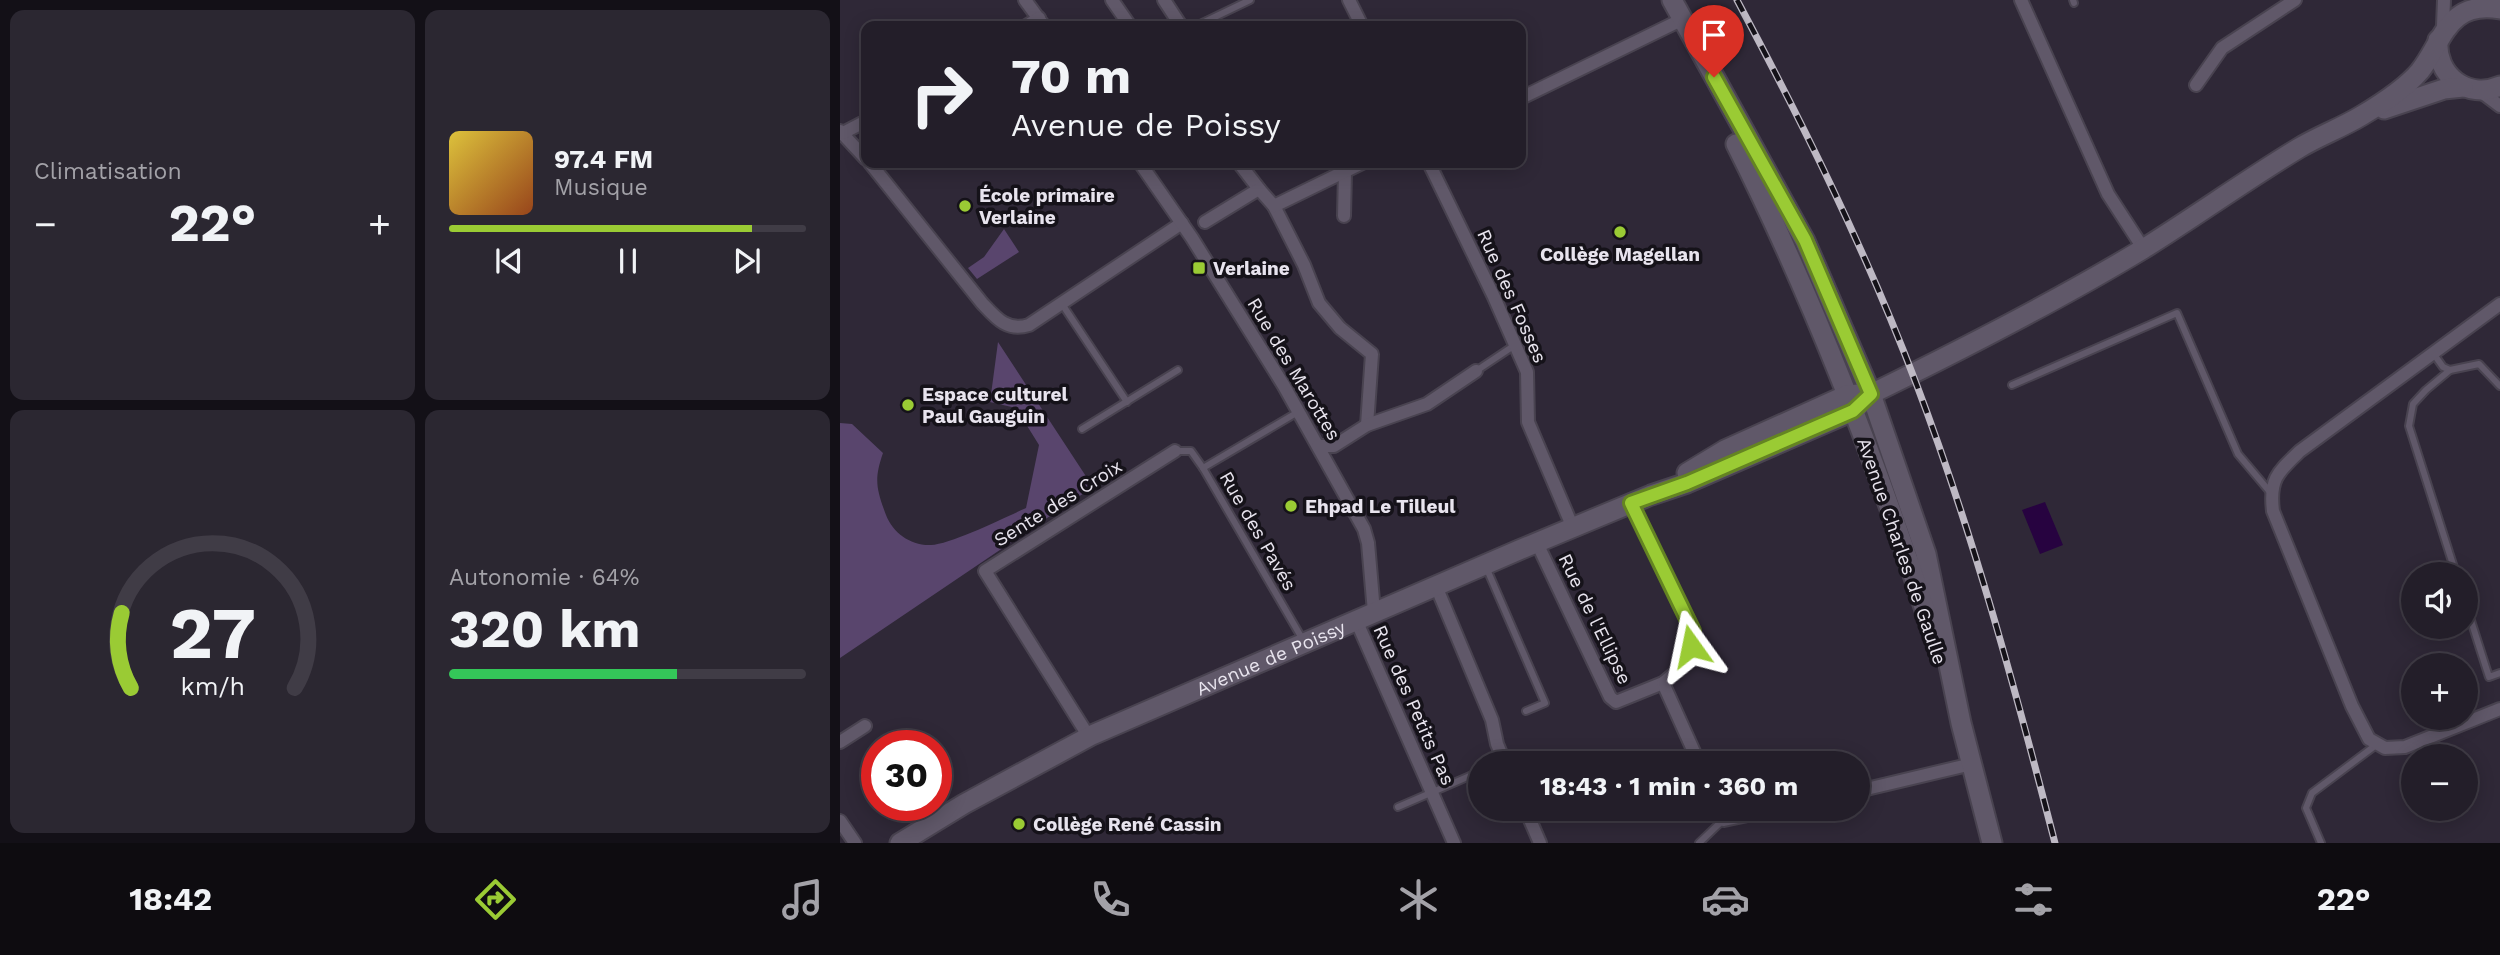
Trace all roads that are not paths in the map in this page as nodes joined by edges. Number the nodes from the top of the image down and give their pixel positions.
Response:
1 (1025, 0) edge
2 (1112, 0) edge
3 (1164, 0) edge
4 (1250, 0) edge
5 (1349, 0) edge
6 (1661, 0) edge
7 (1672, 0) edge
8 (2021, 0) edge
9 (2295, 0) edge
10 (2444, 0) edge
11 (2488, 4) edge
12 (1041, 21) edge
13 (1127, 21) edge
14 (1178, 21) edge
15 (1206, 21) edge
16 (1360, 21) edge
17 (1678, 22) junction
18 (2440, 33) junction
19 (2196, 85) dead end
20 (2500, 86) edge
21 (2472, 89) junction
22 (1526, 96) edge
23 (2500, 106) edge
24 (2361, 116) junction
25 (861, 123) edge
26 (841, 132) edge
27 (861, 154) edge
28 (874, 168) edge
29 (1144, 168) edge
30 (1243, 168) edge
31 (1341, 168) edge
32 (1343, 168) edge
33 (1431, 168) edge
34 (1259, 189) junction
35 (1274, 206) junction
36 (1344, 216) dead end
37 (1205, 222) dead end
38 (1182, 223) junction
39 (2143, 248) junction
40 (1793, 266) junction
41 (1061, 303) junction
42 (2500, 304) edge
43 (1515, 345) junction
44 (1828, 351) junction
45 (2433, 354) junction
46 (1178, 370) dead end
47 (2450, 370) junction
48 (1476, 371) joint
49 (2012, 385) dead end
50 (2500, 386) edge
51 (1862, 398) junction
52 (1127, 402) junction
53 (1824, 405) junction
54 (1298, 412) junction
55 (1367, 425) junction
56 (1814, 428) junction
57 (1082, 429) dead end
58 (1864, 442) junction
59 (1318, 446) junction
60 (1175, 451) joint
61 (1203, 468) junction
62 (2271, 492) junction
63 (1651, 495) junction
64 (1631, 503) junction
65 (1916, 526) junction
66 (1573, 528) junction
67 (1537, 543) junction
68 (2452, 562) edge
69 (1486, 565) junction
70 (1436, 586) junction
71 (1365, 616) junction
72 (2477, 639) edge
73 (1304, 642) junction
74 (2500, 673) edge
75 (1664, 683) junction
76 (2500, 709) edge
77 (1526, 711) dead end
78 (1961, 723) junction
79 (865, 726) dead end
80 (1089, 737) junction
81 (840, 742) edge
82 (2378, 743) junction
83 (1500, 751) edge
84 (1694, 751) edge
85 (1972, 764) junction
86 (1468, 777) edge
87 (1870, 788) edge
88 (1432, 792) junction
89 (1398, 807) dead end
90 (840, 821) edge
91 (1531, 821) edge
92 (1716, 821) edge
93 (904, 842) edge
94 (855, 843) edge
95 (1454, 843) edge
96 (1540, 843) edge
97 (1699, 843) edge
98 (1992, 843) edge
99 (2320, 843) edge

1 - 12 street
2 - 13 street
3 - 14 street
4 - 15 lane
5 - 16 street
6 - 17 main road, Avenue Charles de Gaulle
7 - 17 main road, Avenue Charles de Gaulle
8 - 39 street
9 - 19 street
10 - 18 street
11 - 18 main road
17 - 22 street
17 - 40 main road, Avenue Charles de Gaulle
17 - 51 main road, Avenue Charles de Gaulle
18 - 21 main road
18 - 24 main road
20 - 21 main road
21 - 23 street
21 - 24 main road
24 - 39 main road
25 - 26 street
26 - 27 street
28 - 41 street
29 - 38 street, Rue des Marottes
30 - 34 street
31 - 35 street
32 - 36 street
33 - 43 street, Rue des Fosses
34 - 35 street
34 - 37 street
35 - 55 street
38 - 41 street
38 - 54 street, Rue des Marottes
39 - 51 main road
40 - 44 main road, Avenue Charles de Gaulle
40 - 51 main road
41 - 52 lane
42 - 45 street
43 - 48 lane
43 - 66 street, Rue des Fosses
44 - 51 main road, Avenue Charles de Gaulle
44 - 53 main road
45 - 47 lane
45 - 62 street
46 - 52 lane
47 - 50 lane
47 - 68 lane
48 - 55 street
49 - 62 lane
51 - 53 main road, Avenue de Poissy
51 - 56 main road, Avenue de Poissy
51 - 58 main road, Avenue Charles de Gaulle
51 - 65 main road, Avenue Charles de Gaulle
51 - 65 main road
52 - 57 lane
53 - 63 main road, Avenue de Poissy
54 - 59 street, Rue des Marottes
54 - 61 lane
55 - 59 street
56 - 58 main road
56 - 63 main road, Avenue de Poissy
58 - 78 main road, Avenue Charles de Gaulle
59 - 71 street, Rue des Marottes
60 - 61 lane, Rue des Pavés
60 - 80 street, Sente des Croix
61 - 73 lane, Rue des Pavés
62 - 82 street
63 - 64 main road, Avenue de Poissy
64 - 66 main road, Avenue de Poissy
64 - 75 street, Rue de l'Ellipse
65 - 78 main road, Avenue Charles de Gaulle
66 - 67 main road, Avenue de Poissy
67 - 69 main road, Avenue de Poissy
67 - 75 street, Rue de l'Ellipse
69 - 70 main road, Avenue de Poissy
69 - 77 lane
70 - 71 main road, Avenue de Poissy
70 - 83 street
71 - 73 main road, Avenue de Poissy
71 - 88 street, Rue des Petits Pas
72 - 74 lane
73 - 80 main road, Avenue de Poissy
75 - 84 street, Rue de l'Ellipse
76 - 82 street
78 - 85 main road, Avenue Charles de Gaulle
79 - 81 street
80 - 93 main road, Avenue de Poissy
82 - 99 lane
85 - 87 street
85 - 98 main road, Avenue Charles de Gaulle
86 - 88 lane
88 - 89 lane
88 - 95 street, Rue des Petits Pas
90 - 94 street
91 - 96 street
92 - 97 lane

